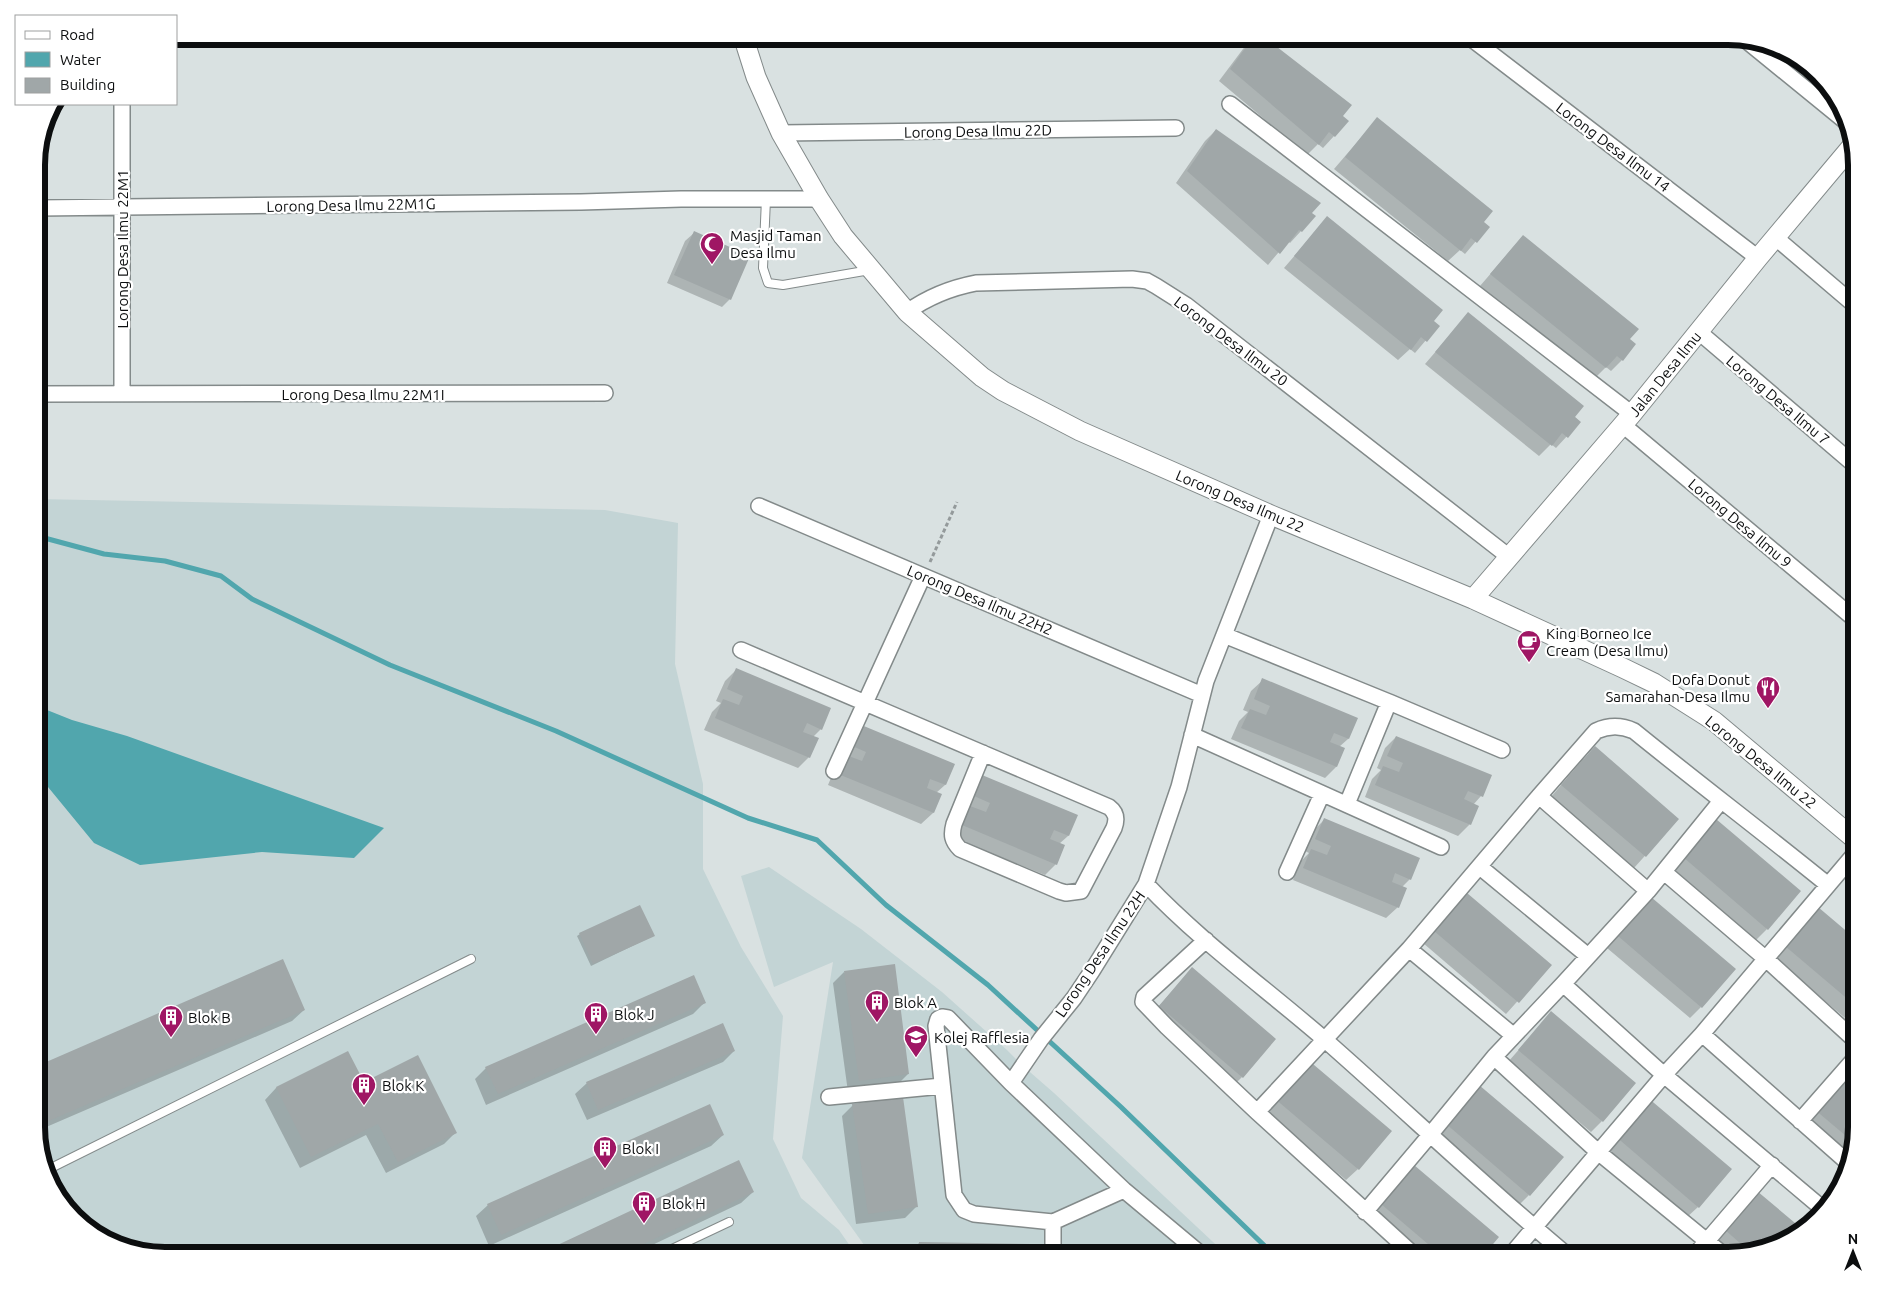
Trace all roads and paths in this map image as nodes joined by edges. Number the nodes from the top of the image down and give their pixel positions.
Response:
1 (746, 45) edge
2 (1480, 45) edge
3 (1756, 48) edge
4 (1230, 104) dead end
5 (122, 105) edge
6 (1837, 114) edge
7 (1176, 128) dead end
8 (780, 133) junction
9 (1847, 152) edge
10 (766, 199) junction
11 (819, 199) junction
12 (122, 207) junction
13 (45, 208) edge
14 (1776, 238) junction
15 (1758, 258) junction
16 (870, 270) junction
17 (1848, 299) edge
18 (907, 312) junction
19 (1699, 332) junction
20 (605, 393) dead end
21 (45, 394) edge
22 (122, 394) junction
23 (1628, 419) junction
24 (1848, 459) edge
25 (956, 502) dead end
26 (759, 506) dead end
27 (1270, 515) junction
28 (1508, 556) junction
29 (923, 576) junction
30 (1473, 599) junction
31 (1848, 614) edge
32 (1224, 635) junction
33 (741, 650) dead end
34 (1202, 695) junction
35 (864, 702) junction
36 (1389, 702) junction
37 (1192, 735) junction
38 (1502, 750) dead end
39 (983, 753) junction
40 (834, 771) dead end
41 (1322, 794) junction
42 (1539, 796) junction
43 (1721, 801) junction
44 (1347, 804) junction
45 (1848, 834) edge
46 (1441, 847) dead end
47 (1848, 862) edge
48 (1480, 866) junction
49 (1287, 872) dead end
50 (1664, 872) junction
51 (1146, 884) junction
52 (1828, 885) junction
53 (1648, 891) junction
54 (1206, 940) junction
55 (1409, 949) junction
56 (1588, 956) junction
57 (471, 958) dead end
58 (1766, 959) junction
59 (1563, 984) junction
60 (1702, 1034) junction
61 (1848, 1034) edge
62 (1514, 1036) junction
63 (1324, 1039) junction
64 (1494, 1057) junction
65 (1848, 1066) edge
66 (1664, 1075) junction
67 (1011, 1083) junction
68 (942, 1086) junction
69 (829, 1097) dead end
70 (1257, 1112) junction
71 (1800, 1121) junction
72 (1430, 1136) junction
73 (1598, 1152) junction
74 (1844, 1159) edge
75 (1772, 1165) junction
76 (52, 1168) edge
77 (1124, 1190) junction
78 (1819, 1205) edge
79 (1365, 1212) junction
80 (729, 1222) dead end
81 (1053, 1222) junction
82 (1534, 1228) junction
83 (1707, 1241) junction
84 (676, 1247) edge
85 (1053, 1247) edge
86 (1192, 1247) edge
87 (1404, 1247) edge
88 (1518, 1247) edge
89 (1557, 1247) edge
90 (1702, 1247) edge
91 (1714, 1247) edge

1 - 8 street, Lorong Desa Ilmu 22
2 - 15 street, Lorong Desa Ilmu 14
3 - 6 street
4 - 23 street, Lorong Desa Ilmu 9
5 - 12 street, Lorong Desa Ilmu 22M1
7 - 8 street, Lorong Desa Ilmu 22D
8 - 11 street, Lorong Desa Ilmu 22
9 - 14 street, Jalan Desa Ilmu
10 - 11 street, Lorong Desa Ilmu 22M1G
10 - 12 street, Lorong Desa Ilmu 22M1G
10 - 16 lane
11 - 16 street, Lorong Desa Ilmu 22
12 - 13 street, Lorong Desa Ilmu 22M1G
12 - 22 street, Lorong Desa Ilmu 22M1
14 - 15 street, Jalan Desa Ilmu
14 - 17 street
15 - 19 street, Jalan Desa Ilmu
16 - 18 street, Lorong Desa Ilmu 22
18 - 27 street, Lorong Desa Ilmu 22
18 - 28 street, Lorong Desa Ilmu 20
19 - 23 street, Jalan Desa Ilmu
19 - 24 street, Lorong Desa Ilmu 7
20 - 22 street, Lorong Desa Ilmu 22M1I
21 - 22 street, Lorong Desa Ilmu 22M1I
23 - 28 street, Jalan Desa Ilmu
23 - 31 street, Lorong Desa Ilmu 9
25 - 29 path
26 - 29 street, Lorong Desa Ilmu 22H2
27 - 30 street, Lorong Desa Ilmu 22
27 - 32 street, Lorong Desa Ilmu 22H
28 - 30 street, Jalan Desa Ilmu
29 - 34 street, Lorong Desa Ilmu 22H2
29 - 35 street
30 - 45 street, Lorong Desa Ilmu 22
32 - 34 street, Lorong Desa Ilmu 22H
32 - 36 street
33 - 35 street
34 - 37 street, Lorong Desa Ilmu 22H
35 - 39 street
35 - 40 street
36 - 38 street
36 - 44 street
37 - 41 street
37 - 51 street, Lorong Desa Ilmu 22H
39 - 39 street
41 - 44 street
41 - 49 street
42 - 43 street
42 - 48 street
42 - 53 street
43 - 50 street
43 - 52 street
44 - 46 street
47 - 52 street
48 - 55 street
48 - 56 street
50 - 53 street
50 - 58 street
51 - 54 street
51 - 67 street, Lorong Desa Ilmu 22H
52 - 58 street
53 - 56 street
54 - 63 street
54 - 70 street
55 - 62 street
55 - 63 street
56 - 59 street
57 - 76 lane
58 - 60 street
58 - 61 street
59 - 62 street
59 - 66 street
60 - 66 street
60 - 71 street
62 - 64 street
63 - 70 street
63 - 72 street
64 - 72 street
64 - 73 street
65 - 71 street
66 - 73 street
66 - 75 street
67 - 68 street
67 - 77 street
68 - 69 street
68 - 81 street
70 - 79 street
71 - 74 street
72 - 79 street
72 - 82 street
73 - 82 street
73 - 83 street
75 - 78 street
75 - 83 street
77 - 81 street
77 - 86 street
79 - 87 street
80 - 84 lane
81 - 85 street
82 - 88 street
82 - 89 street
83 - 90 street
83 - 91 street

